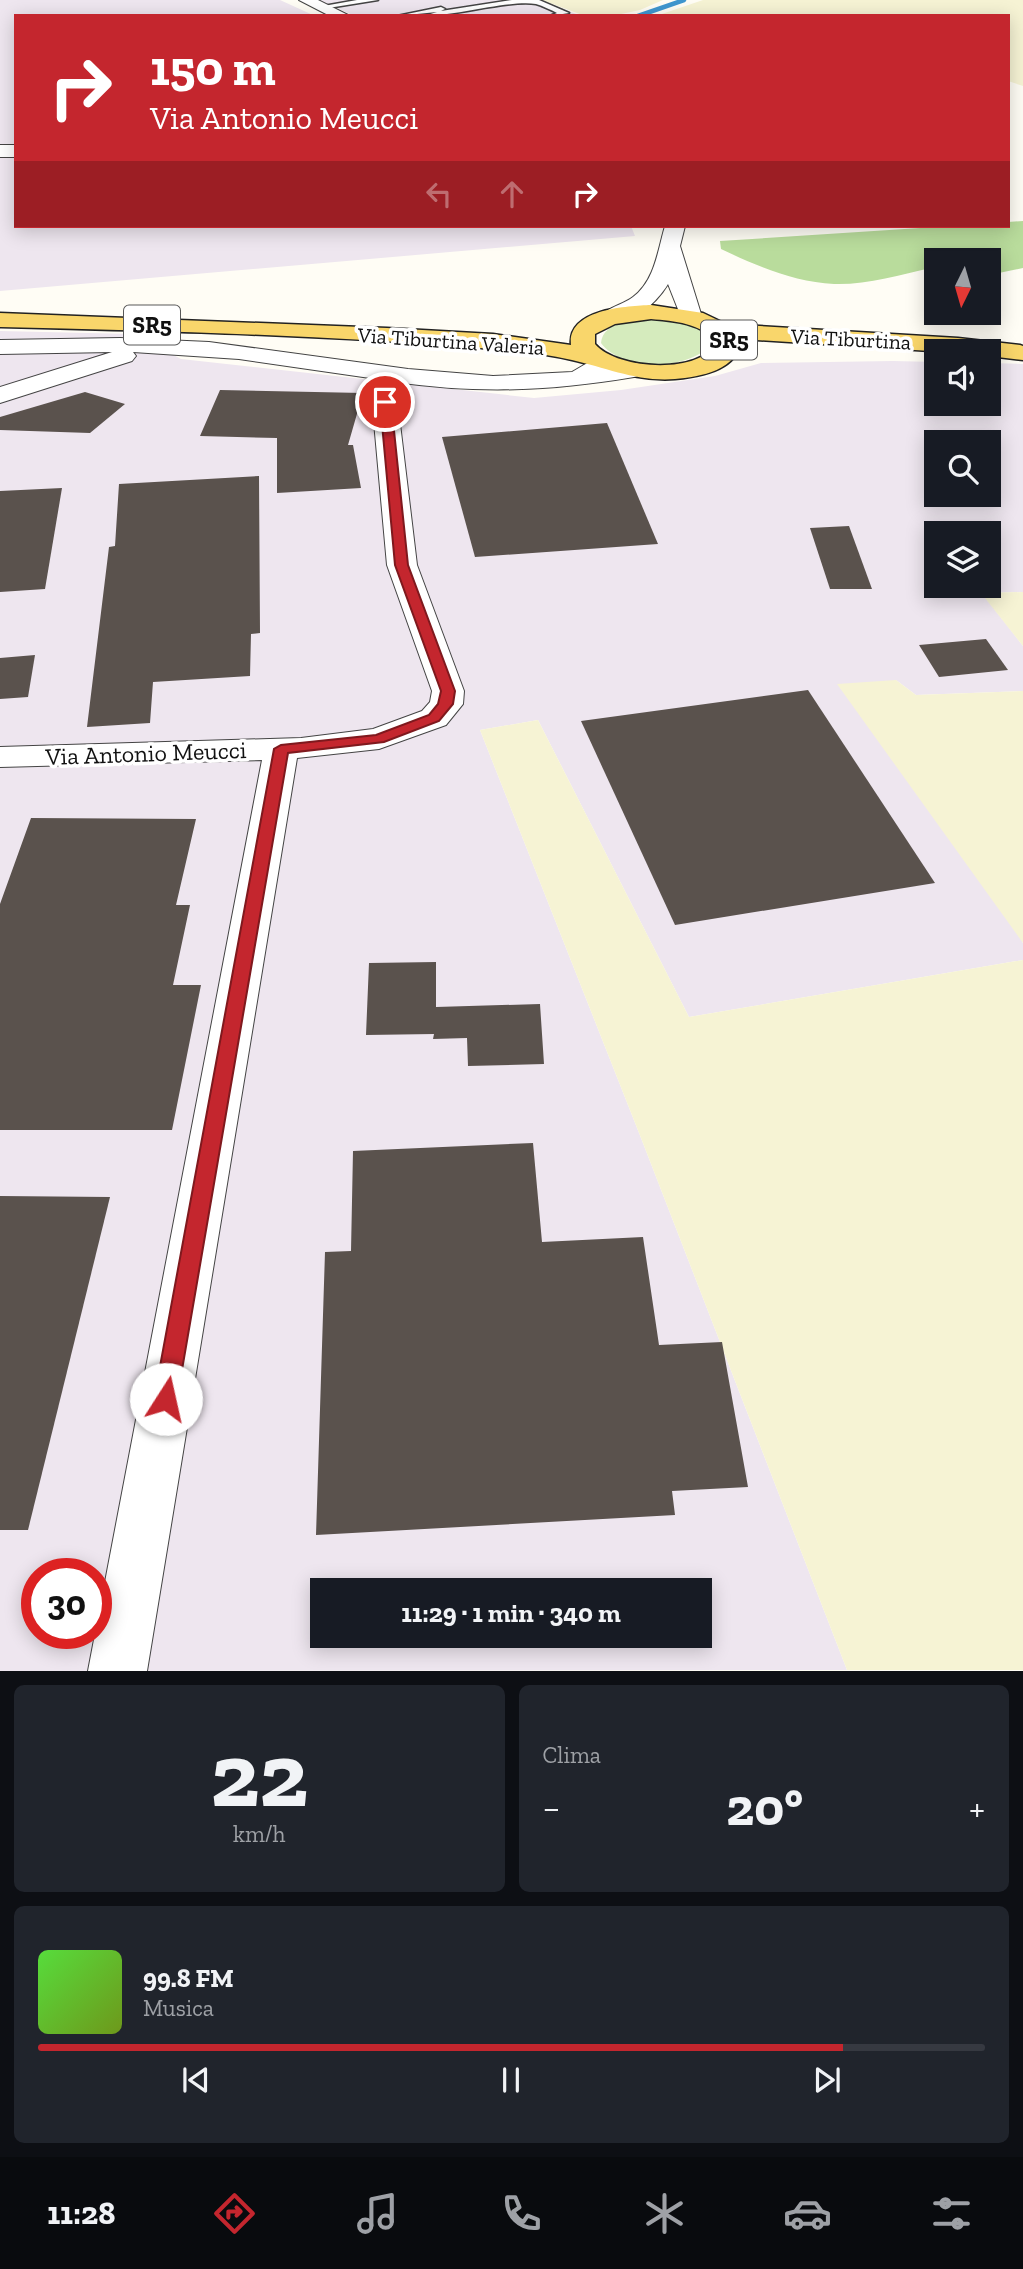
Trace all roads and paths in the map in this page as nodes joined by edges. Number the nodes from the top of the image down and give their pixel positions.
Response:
1 (374, 0) edge
2 (497, 0) edge
3 (319, 3) edge
4 (338, 14) edge
5 (413, 14) edge
6 (439, 14) edge
7 (561, 14) edge
8 (668, 232) edge
9 (611, 317) junction
10 (691, 317) junction
11 (0, 320) edge
12 (586, 329) junction
13 (304, 331) junction
14 (723, 331) junction
15 (165, 346) junction
16 (0, 347) edge
17 (1022, 353) edge
18 (1001, 354) edge
19 (924, 355) edge
20 (720, 359) junction
21 (601, 361) junction
22 (634, 370) junction
23 (382, 375) junction
24 (578, 379) junction
25 (0, 395) edge
26 (281, 749) junction
27 (0, 757) edge
28 (117, 1671) edge

1 - 3 lane
2 - 5 lane
3 - 4 street
6 - 7 lane
8 - 9 street
8 - 10 street
9 - 10 main road, Via Tiburtina / SR5
9 - 12 main road, Via Tiburtina / SR5
10 - 14 main road, Via Tiburtina / SR5
11 - 13 main road, Via Tiburtina Valeria / SR5
12 - 13 main road, Via Tiburtina Valeria / SR5
12 - 21 main road
13 - 21 main road, Via Tiburtina Valeria / SR5
14 - 17 main road, Via Tiburtina / SR5
14 - 20 main road, SR5
15 - 16 street
15 - 23 street
15 - 25 street
17 - 18 main road, Via Tiburtina / SR5
19 - 20 main road, Via Tiburtina / SR5
20 - 22 main road, Via Tiburtina / SR5
21 - 22 main road, Via Tiburtina / SR5
21 - 24 street
22 - 24 street
23 - 24 street
23 - 26 street, Via Antonio Meucci
26 - 27 street, Via Antonio Meucci
26 - 28 street

